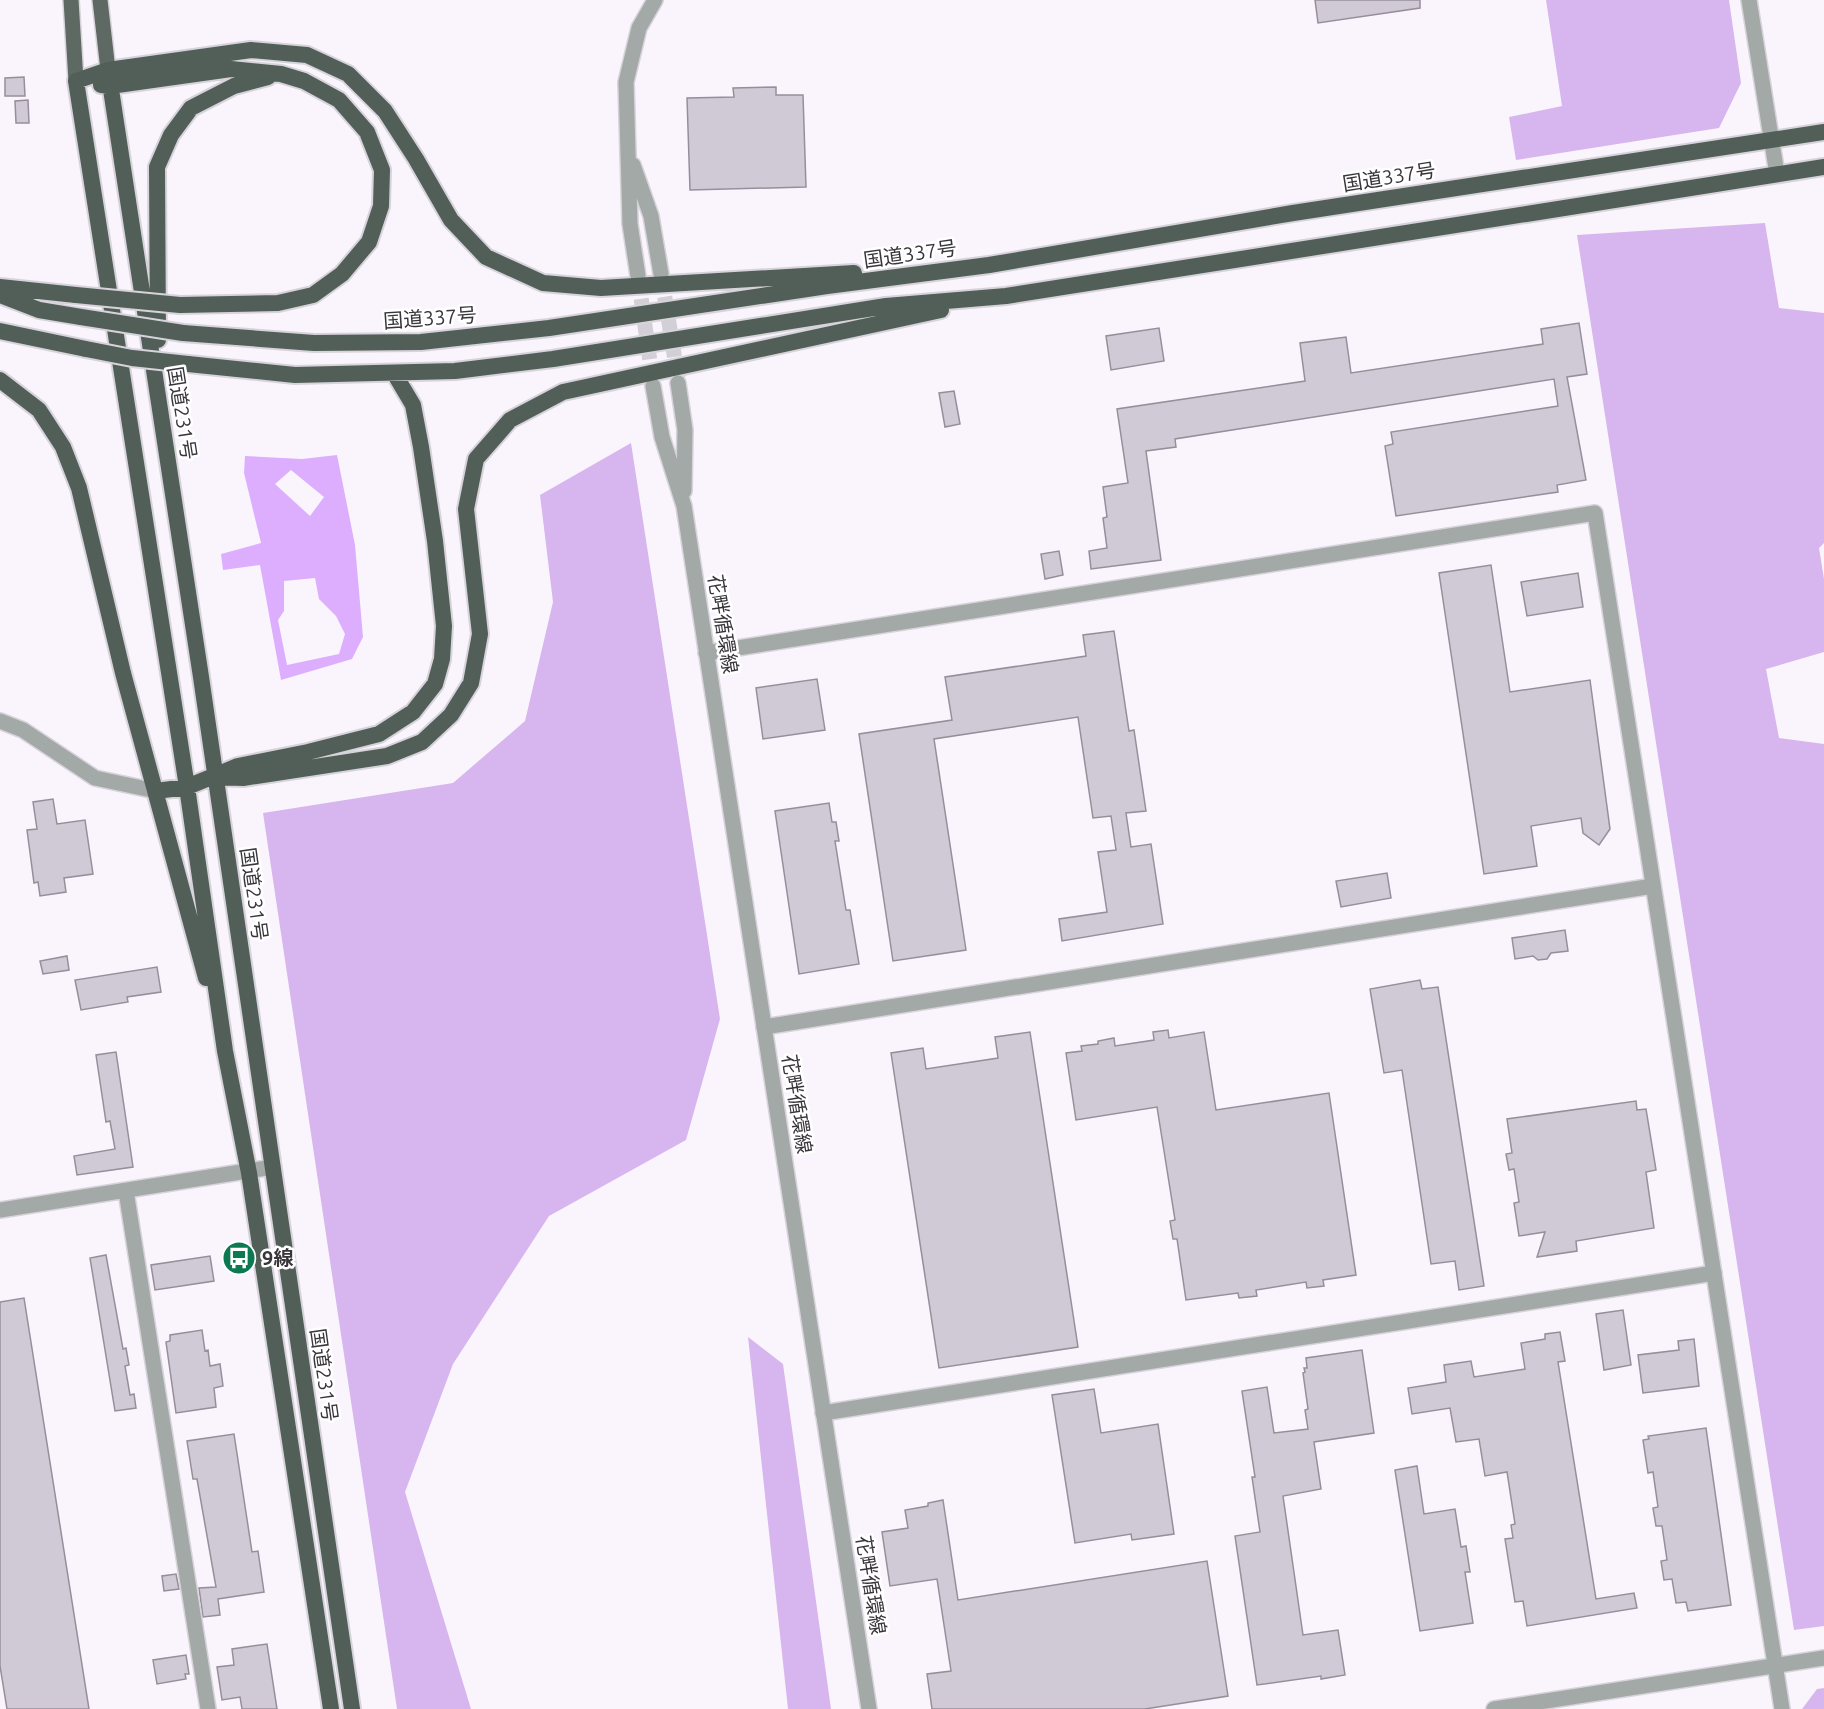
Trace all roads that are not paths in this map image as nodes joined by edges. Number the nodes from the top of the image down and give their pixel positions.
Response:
1 (71, 0) edge
2 (100, 0) edge
3 (654, 0) edge
4 (1749, 0) edge
5 (281, 74) junction
6 (109, 78) junction
7 (76, 81) junction
8 (1824, 132) edge
9 (1771, 141) junction
10 (628, 151) junction
11 (1824, 167) edge
12 (1778, 174) junction
13 (989, 265) junction
14 (661, 274) tunnel mouth
15 (638, 276) tunnel mouth
16 (0, 287) edge
17 (0, 295) edge
18 (1006, 296) junction
19 (0, 331) edge
20 (394, 373) junction
21 (0, 380) edge
22 (678, 383) tunnel mouth
23 (654, 386) tunnel mouth
24 (160, 406) junction
25 (684, 506) junction
26 (706, 653) junction
27 (0, 721) edge
28 (215, 777) junction
29 (187, 787) junction
30 (156, 791) junction
31 (1653, 886) junction
32 (764, 1028) junction
33 (225, 1051) junction
34 (273, 1167) junction
35 (249, 1173) junction
36 (126, 1191) junction
37 (0, 1210) edge
38 (1714, 1273) junction
39 (823, 1413) junction
40 (1824, 1658) edge
41 (1775, 1666) junction
42 (208, 1709) edge
43 (331, 1709) edge
44 (352, 1709) edge
45 (869, 1709) edge
46 (1494, 1709) edge
47 (1782, 1709) edge

1 - 7 main road
2 - 6 main road
3 - 10 street
4 - 9 street
5 - 6 highway
5 - 16 highway, bridge
5 - 24 highway
6 - 7 highway
6 - 13 highway
6 - 24 highway, 国道231号
7 - 29 highway
8 - 9 highway, 国道337号
9 - 12 street
9 - 13 highway, 国道337号
10 - 14 street
10 - 15 street
11 - 12 highway
12 - 18 highway
13 - 17 highway, 国道337号, bridge
18 - 20 highway
18 - 28 highway
19 - 20 highway, bridge
20 - 28 highway
21 - 30 highway
22 - 25 street, 花畔循環線
23 - 25 street, 花畔循環線
24 - 28 highway, 国道231号
25 - 26 street, 花畔循環線
26 - 31 street
26 - 32 street, 花畔循環線
27 - 30 street
28 - 29 highway
28 - 34 highway, 国道231号
29 - 30 highway
29 - 33 highway
30 - 33 highway
31 - 32 street
31 - 38 street
32 - 39 street, 花畔循環線
33 - 35 highway
34 - 35 street
34 - 44 highway, 国道231号
35 - 36 street
35 - 43 highway
36 - 37 street
36 - 42 street
38 - 39 street
38 - 41 street
39 - 45 street, 花畔循環線
40 - 41 street
41 - 46 street
41 - 47 street

